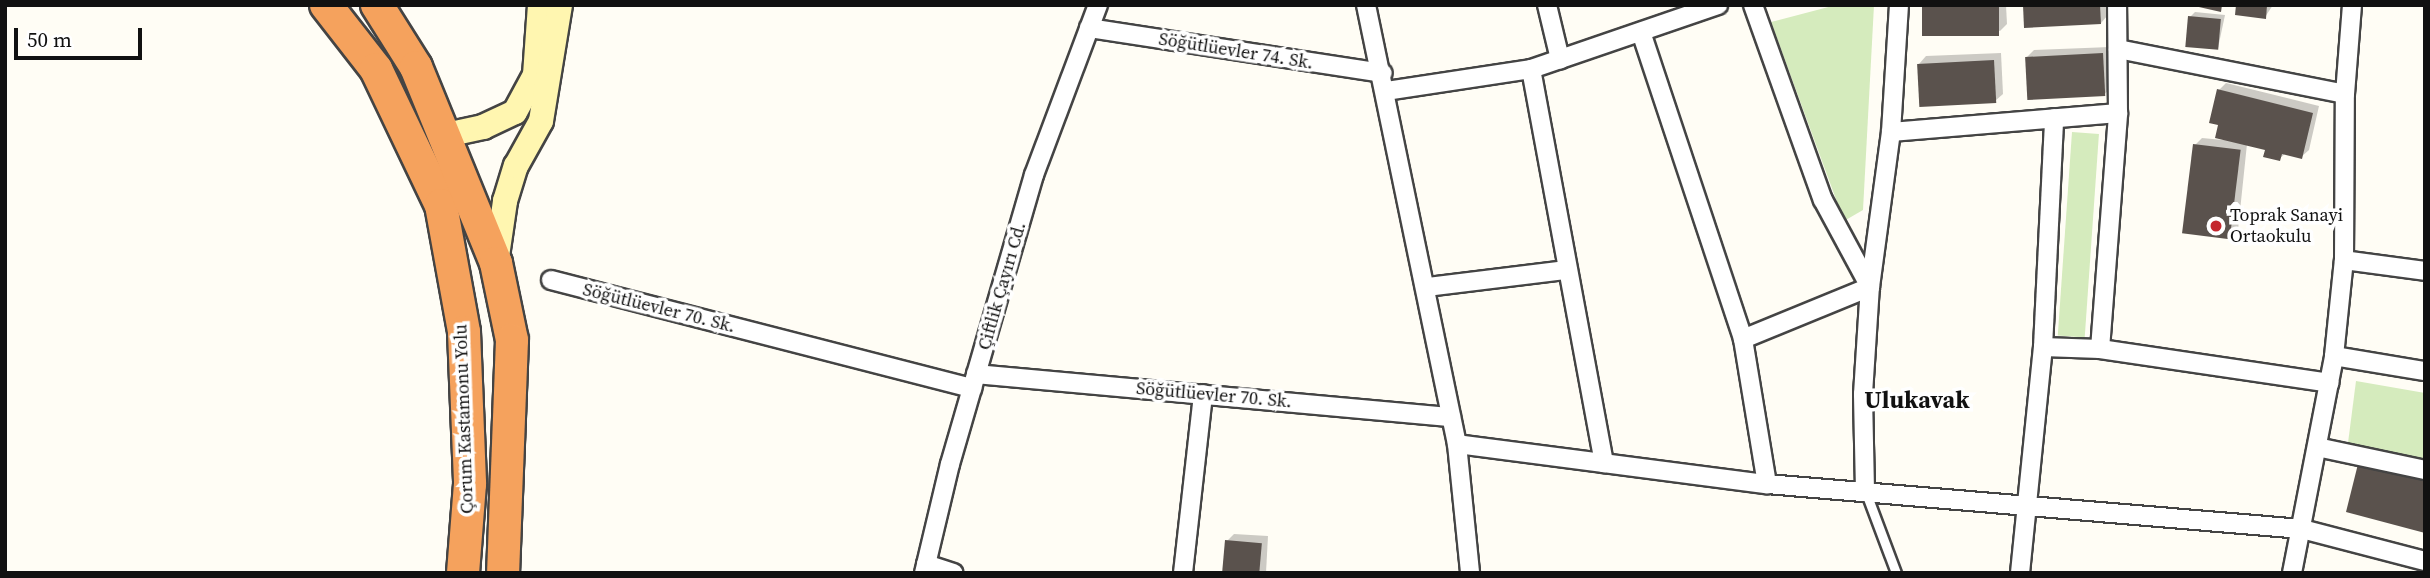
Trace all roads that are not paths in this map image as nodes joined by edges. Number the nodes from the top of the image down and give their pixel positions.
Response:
1 (326, 5) edge
2 (377, 5) edge
3 (540, 5) edge
4 (560, 5) edge
5 (1098, 5) edge
6 (1366, 5) edge
7 (1547, 5) edge
8 (1718, 5) edge
9 (1754, 5) edge
10 (1899, 5) edge
11 (2117, 5) edge
12 (2352, 5) edge
13 (1089, 28) junction
14 (1641, 32) junction
15 (2118, 49) junction
16 (1560, 60) junction
17 (1531, 69) junction
18 (1385, 82) junction
19 (2345, 94) junction
20 (2118, 113) junction
21 (2054, 118) junction
22 (1891, 132) junction
23 (446, 135) junction
24 (2344, 260) junction
25 (496, 263) junction
26 (1566, 270) junction
27 (2425, 271) edge
28 (551, 280) dead end
29 (1427, 287) junction
30 (1870, 287) junction
31 (1742, 339) junction
32 (2043, 347) junction
33 (2100, 349) junction
34 (2334, 356) junction
35 (2425, 371) edge
36 (974, 381) junction
37 (2329, 383) junction
38 (1203, 394) junction
39 (1451, 416) junction
40 (1457, 444) junction
41 (2317, 447) junction
42 (1604, 463) junction
43 (2425, 470) edge
44 (1767, 484) junction
45 (1865, 491) junction
46 (2030, 504) junction
47 (2302, 529) junction
48 (2425, 561) edge
49 (925, 568) edge
50 (463, 573) edge
51 (503, 573) edge
52 (954, 573) edge
53 (1183, 573) edge
54 (1470, 573) edge
55 (1896, 573) edge
56 (2020, 573) edge
57 (2292, 573) edge

1 - 50 highway, Çorum Kastamonu Yolu
2 - 23 highway
3 - 23 street
4 - 25 street
5 - 13 street, Çiftlik Çayırı Cd.
6 - 18 street
7 - 16 street
8 - 14 street, Söğütlüevler 74. Sk.
9 - 30 street
10 - 22 street
11 - 15 street
12 - 19 street
13 - 18 street, Söğütlüevler 74. Sk.
13 - 36 street, Çiftlik Çayırı Cd.
14 - 16 street, Söğütlüevler 74. Sk.
14 - 31 street
15 - 19 street
15 - 20 street
16 - 17 street, Söğütlüevler 74. Sk.
17 - 18 street, Söğütlüevler 74. Sk.
17 - 26 street
18 - 29 street
19 - 24 street
20 - 21 street
20 - 33 street
21 - 22 street
21 - 32 street
22 - 30 street
23 - 25 highway
24 - 27 street
24 - 34 street
25 - 51 highway
26 - 29 street
26 - 42 street
28 - 36 street, Söğütlüevler 70. Sk.
29 - 39 street
30 - 31 street
30 - 45 street
31 - 44 street
32 - 33 street
32 - 46 street
33 - 37 street
34 - 35 street
34 - 37 street
36 - 38 street, Söğütlüevler 70. Sk.
36 - 49 street, Çiftlik Çayırı Cd.
37 - 41 street
38 - 39 street, Söğütlüevler 70. Sk.
38 - 53 street
39 - 40 street
40 - 42 street
40 - 54 street
41 - 43 street
41 - 47 street
42 - 44 street
44 - 45 street
45 - 46 street
45 - 55 lane
46 - 47 street
46 - 56 street
47 - 48 street
47 - 57 street
49 - 52 street

